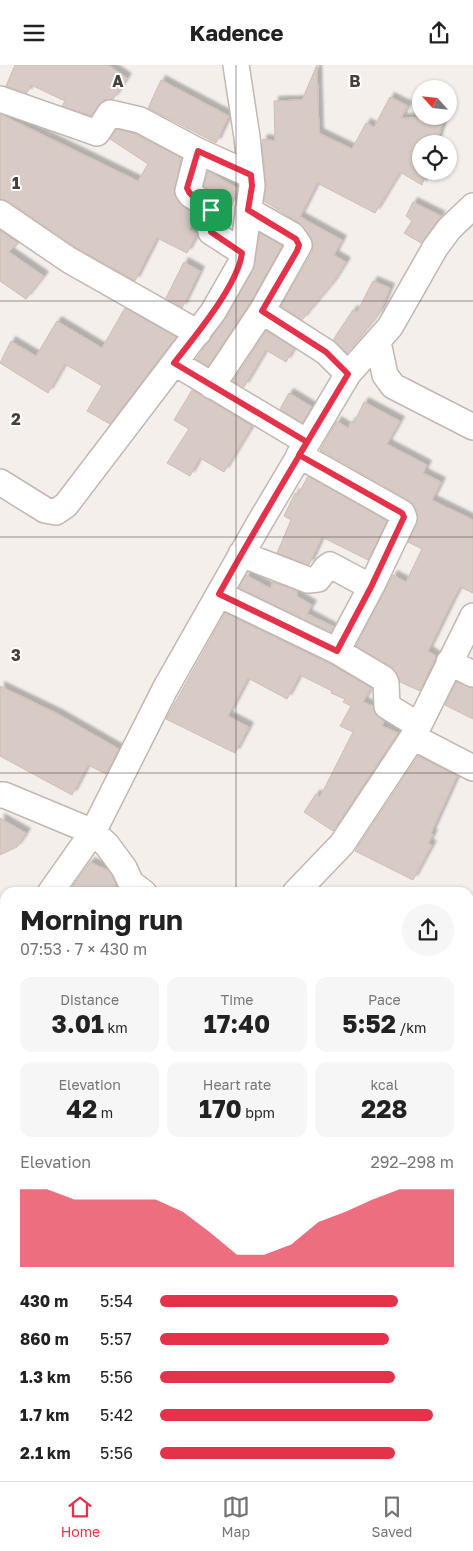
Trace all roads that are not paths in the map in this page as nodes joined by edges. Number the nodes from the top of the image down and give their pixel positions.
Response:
1 (236, 65) edge
2 (0, 99) edge
3 (198, 151) junction
4 (251, 175) junction
5 (473, 206) edge
6 (248, 210) junction
7 (0, 213) edge
8 (242, 253) junction
9 (262, 311) junction
10 (198, 333) junction
11 (378, 342) junction
12 (174, 363) junction
13 (348, 374) junction
14 (212, 385) junction
15 (473, 427) edge
16 (303, 449) junction
17 (0, 482) edge
18 (241, 554) junction
19 (371, 587) junction
20 (219, 594) junction
21 (473, 616) edge
22 (337, 651) junction
23 (449, 663) junction
24 (473, 674) edge
25 (415, 731) junction
26 (473, 768) edge
27 (0, 795) edge
28 (93, 832) junction
29 (54, 887) edge
30 (133, 887) edge
31 (301, 887) edge

1 - 4 street
2 - 3 street
3 - 4 street
3 - 8 street
4 - 6 street
5 - 11 street
6 - 8 street
6 - 9 street
7 - 10 street
8 - 10 street
9 - 13 street
9 - 14 street
10 - 12 street
11 - 13 street
11 - 15 street
12 - 14 street
12 - 17 street
13 - 16 street
14 - 16 street
16 - 18 street
16 - 19 street
18 - 19 street
18 - 20 street
19 - 22 street
20 - 22 street
20 - 28 street
21 - 23 street
22 - 25 street
23 - 24 street
23 - 25 street
25 - 26 street
25 - 31 street
27 - 28 street
28 - 29 street
28 - 30 street

